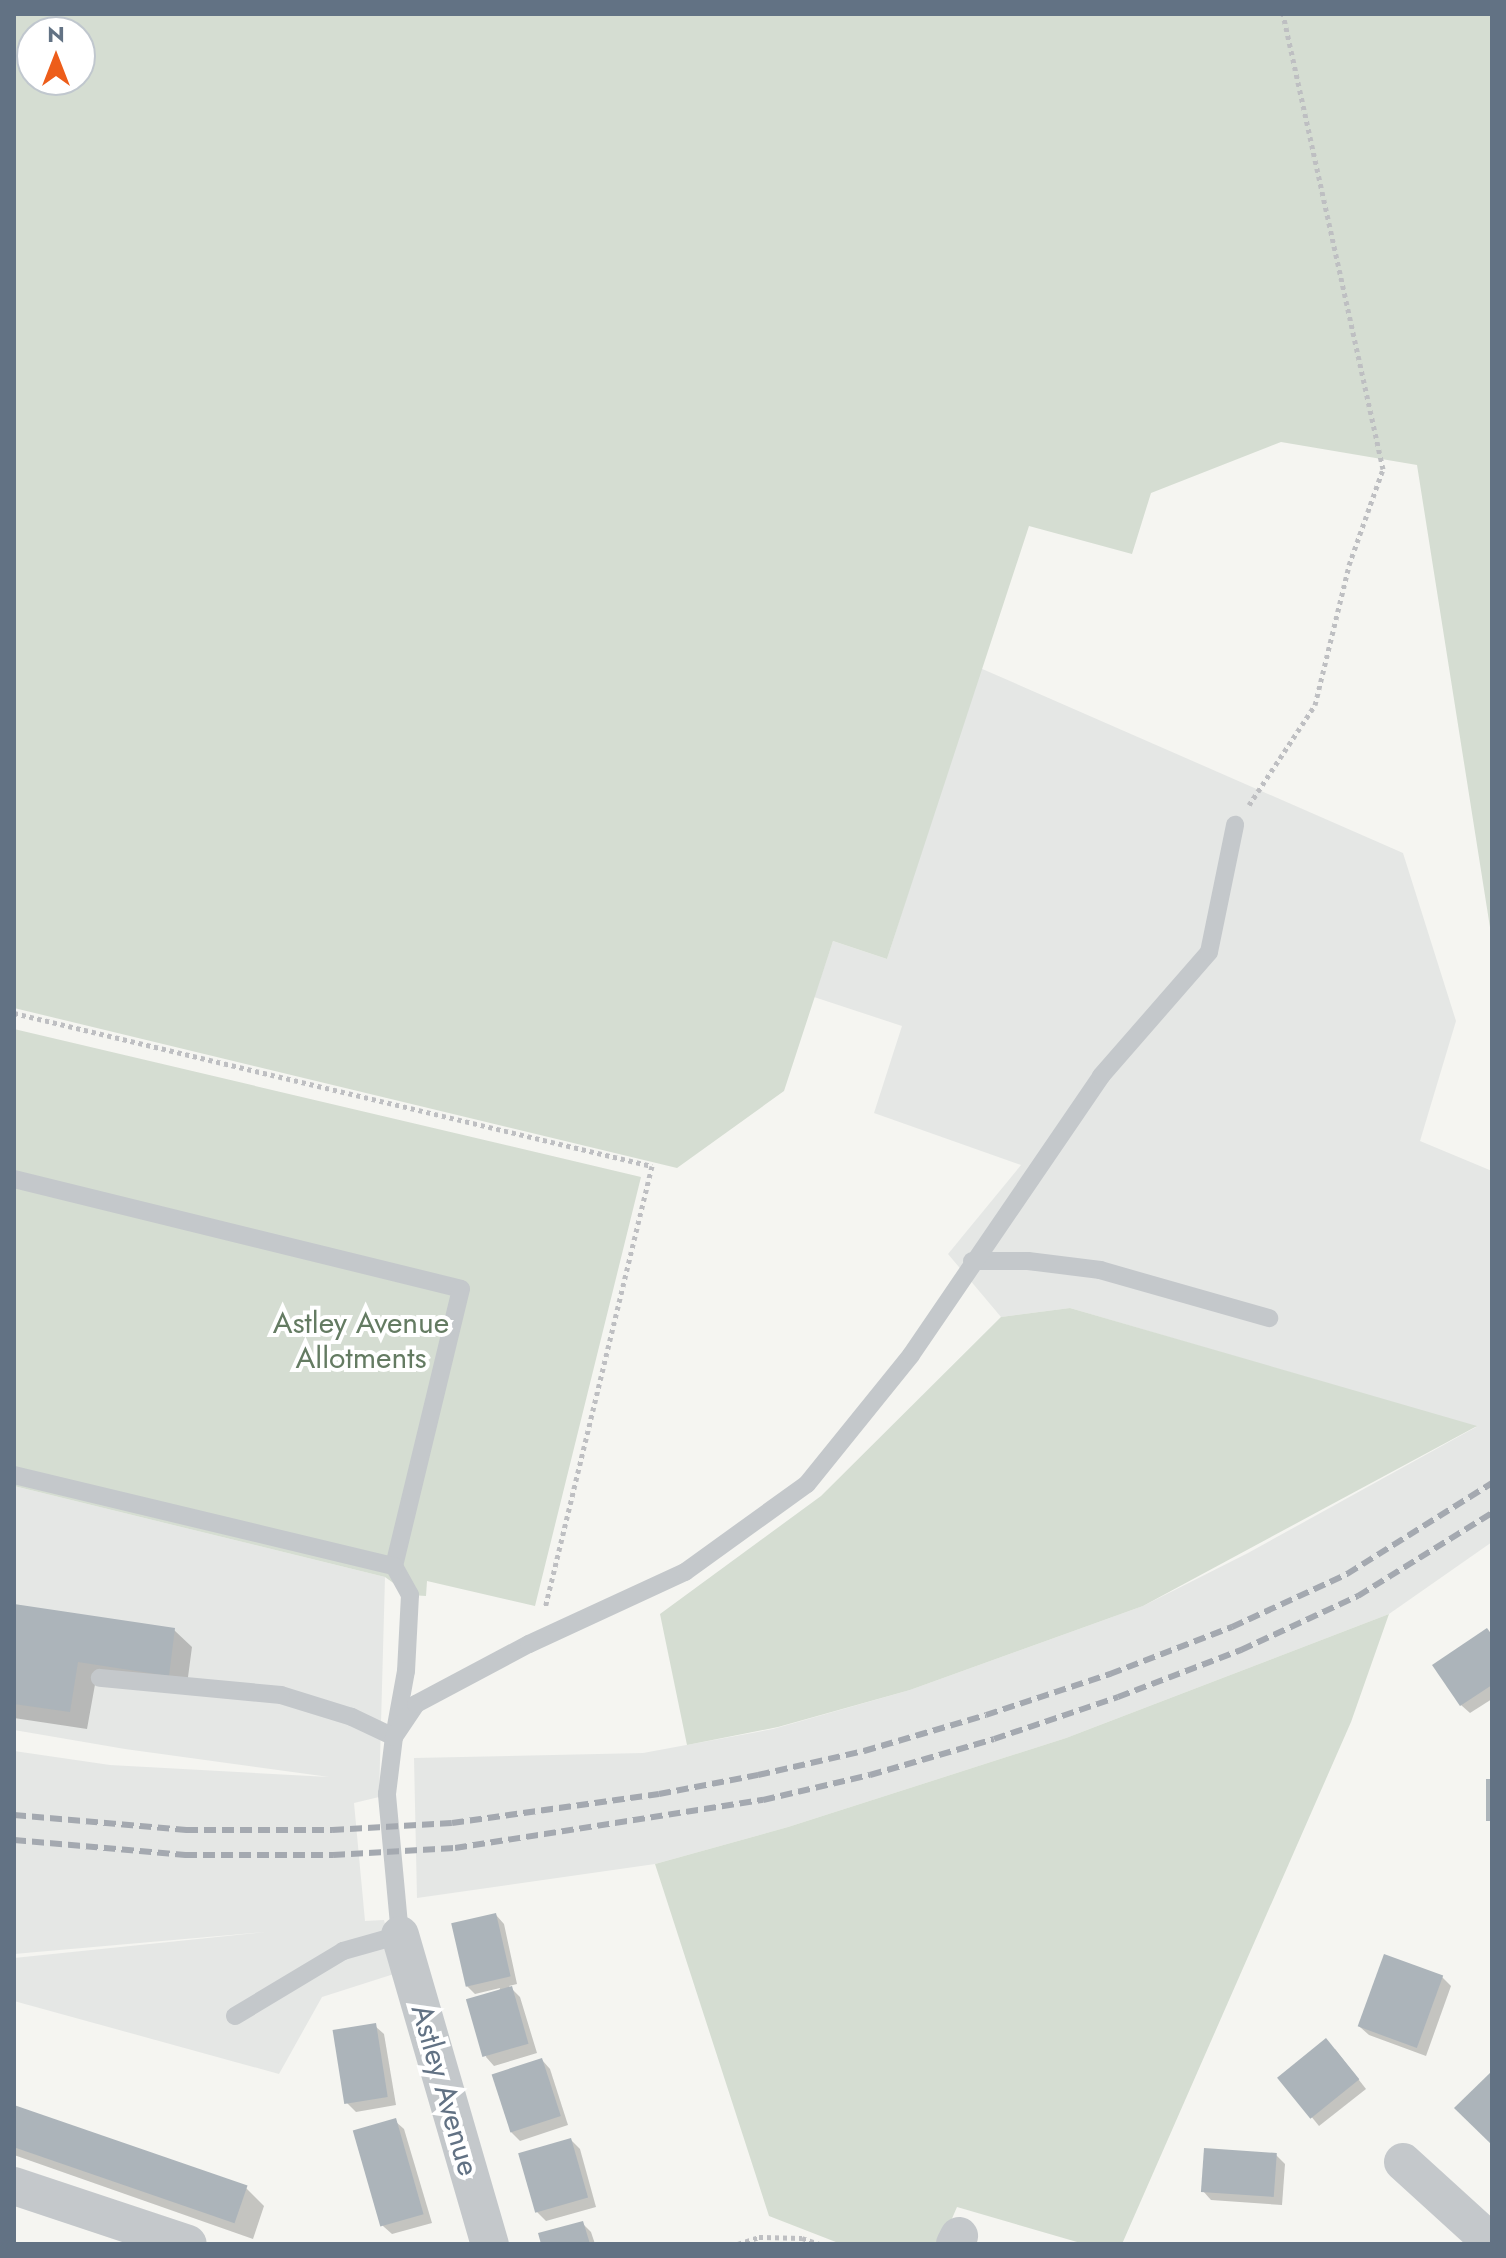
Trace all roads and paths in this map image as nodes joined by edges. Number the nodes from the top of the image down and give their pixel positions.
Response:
1 (1283, 14) edge
2 (1235, 825) joint
3 (14, 1013) edge
4 (14, 1179) edge
5 (972, 1261) junction
6 (1269, 1318) dead end
7 (14, 1475) edge
8 (394, 1566) junction
9 (529, 1644) junction
10 (100, 1678) dead end
11 (394, 1737) junction
12 (400, 1935) junction
13 (235, 2016) dead end
14 (1403, 2162) dead end
15 (14, 2186) edge
16 (1492, 2243) edge
17 (188, 2244) edge
18 (490, 2244) edge
19 (738, 2244) edge
20 (819, 2244) edge

1 - 2 path
2 - 5 lane
3 - 9 path
4 - 8 lane
5 - 6 lane
5 - 9 lane
7 - 8 lane
8 - 11 lane
9 - 11 lane
10 - 11 lane
11 - 12 lane
12 - 13 lane
12 - 18 street, Astley Avenue
14 - 16 street
15 - 17 street
19 - 20 path

